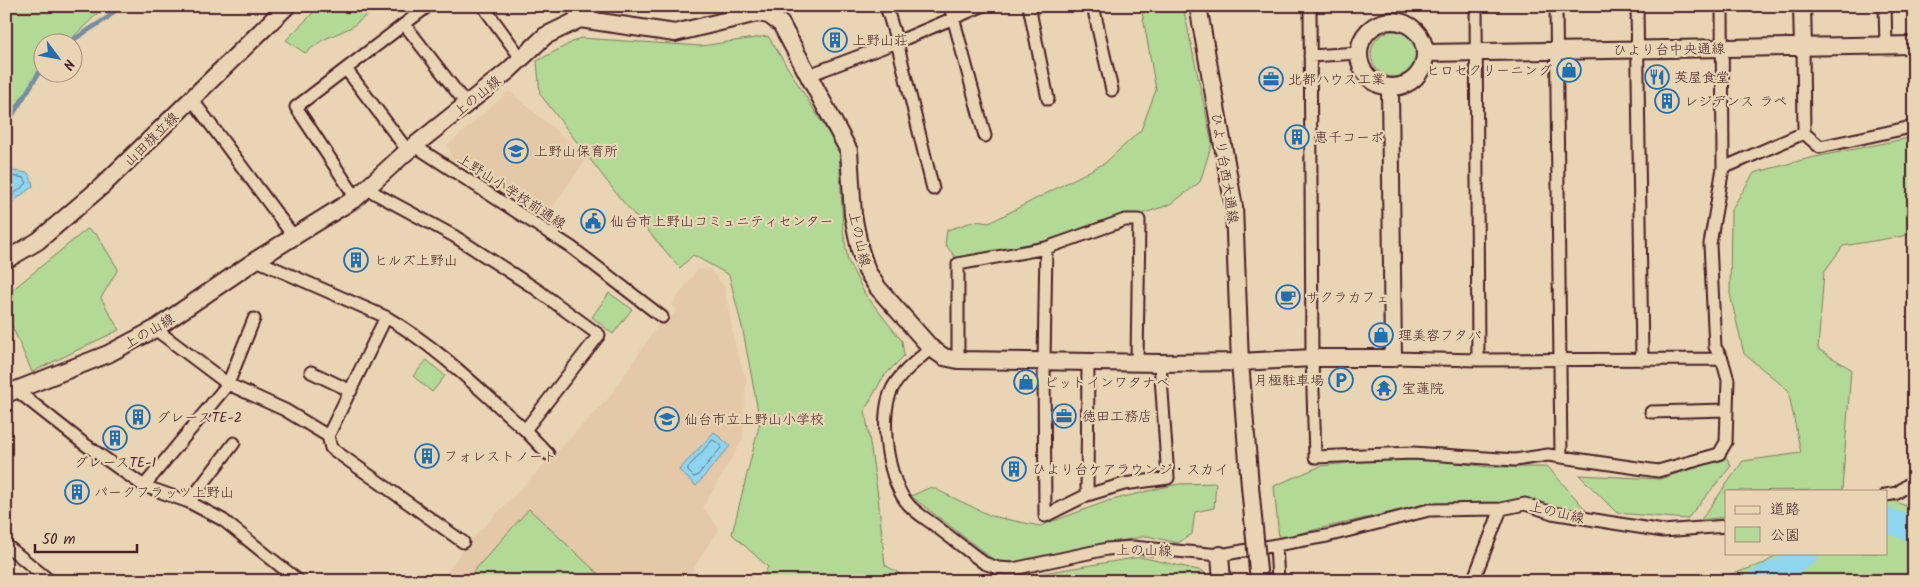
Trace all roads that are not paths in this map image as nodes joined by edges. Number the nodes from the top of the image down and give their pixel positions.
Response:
1 (286, 6) edge
2 (428, 6) edge
3 (483, 6) edge
4 (594, 6) edge
5 (886, 6) edge
6 (950, 6) edge
7 (982, 6) edge
8 (1029, 6) edge
9 (1093, 6) edge
10 (1198, 6) edge
11 (1310, 6) edge
12 (1476, 6) edge
13 (1556, 6) edge
14 (1637, 6) edge
15 (1722, 6) edge
16 (1802, 6) edge
17 (1885, 6) edge
18 (576, 12) edge
19 (1390, 14) edge
20 (953, 19) junction
21 (405, 25) junction
22 (896, 42) junction
23 (1914, 45) edge
24 (1886, 46) junction
25 (1723, 47) junction
26 (1803, 48) junction
27 (1637, 50) junction
28 (1556, 51) junction
29 (1359, 53) junction
30 (1425, 53) junction
31 (1476, 53) junction
32 (1310, 56) junction
33 (521, 58) junction
34 (346, 70) junction
35 (809, 75) junction
36 (1390, 87) junction
37 (1112, 90) dead end
38 (191, 98) junction
39 (1048, 100) dead end
40 (467, 105) junction
41 (1914, 128) edge
42 (1804, 133) junction
43 (985, 136) dead end
44 (411, 148) junction
45 (1723, 168) junction
46 (933, 189) dead end
47 (362, 194) junction
48 (294, 237) junction
49 (1046, 248) junction
50 (6, 260) edge
51 (256, 260) junction
52 (386, 317) junction
53 (662, 317) dead end
54 (254, 319) dead end
55 (156, 330) junction
56 (931, 348) junction
57 (1312, 358) junction
58 (1393, 358) junction
59 (1722, 359) junction
60 (958, 360) junction
61 (1478, 360) junction
62 (1560, 360) junction
63 (1642, 360) junction
64 (1044, 361) junction
65 (1088, 362) junction
66 (1137, 362) junction
67 (1240, 362) junction
68 (1160, 363) junction
69 (311, 372) dead end
70 (228, 384) junction
71 (11, 392) edge
72 (351, 392) junction
73 (1727, 410) junction
74 (1651, 412) dead end
75 (525, 430) junction
76 (328, 436) junction
77 (234, 443) dead end
78 (548, 454) dead end
79 (1561, 457) junction
80 (1914, 480) edge
81 (144, 486) junction
82 (1087, 495) junction
83 (1888, 495) edge
84 (189, 502) junction
85 (1501, 509) junction
86 (1725, 526) edge
87 (463, 542) dead end
88 (1276, 544) junction
89 (7, 549) edge
90 (1220, 554) junction
91 (48, 580) edge
92 (298, 581) edge
93 (1222, 581) edge
94 (1259, 581) edge
95 (1278, 581) edge
96 (1473, 581) edge

1 - 38 street, 山田旗立線
2 - 21 street
3 - 33 street
4 - 18 street
5 - 22 street
6 - 20 street
7 - 20 street
8 - 39 street
9 - 37 street
10 - 67 street, ひより台西大通線
11 - 32 street
12 - 31 street
13 - 28 street
14 - 27 street
15 - 25 street
16 - 26 street
17 - 24 street
18 - 33 street, 上の山線
18 - 35 street, 上の山線
19 - 29 street
19 - 30 street
20 - 22 street
20 - 43 street
21 - 34 street
21 - 40 street
22 - 35 street
22 - 46 street
23 - 24 street, ひより台中央通線
24 - 26 street, ひより台中央通線
25 - 26 street, ひより台中央通線
25 - 27 street, ひより台中央通線
25 - 45 street
26 - 42 street
27 - 28 street, ひより台中央通線
27 - 63 street
28 - 31 street, ひより台中央通線
28 - 62 street
29 - 32 street
29 - 36 street
30 - 31 street, ひより台中央通線
30 - 36 street
31 - 61 street
32 - 57 street
33 - 40 street, 上の山線
34 - 44 street, 上野山小学校前通線
34 - 47 street
35 - 56 street, 上の山線
36 - 58 street
38 - 48 street
38 - 50 street, 山田旗立線
40 - 44 street, 上の山線
41 - 42 street
42 - 45 street
44 - 47 street, 上の山線
44 - 53 street, 上野山小学校前通線
45 - 59 street
47 - 48 street, 上の山線
47 - 75 street
48 - 51 street, 上の山線
49 - 60 street
49 - 64 street
49 - 66 street
51 - 52 street
51 - 55 street, 上の山線
52 - 72 street
52 - 75 street
54 - 70 street
55 - 70 street
55 - 71 street, 上の山線
56 - 60 street
56 - 90 street, 上の山線
57 - 58 street
57 - 67 street
57 - 79 street
58 - 61 street
59 - 63 street
59 - 73 street
60 - 64 street
61 - 62 street
62 - 63 street
62 - 79 street
64 - 65 street
64 - 82 street
65 - 66 street
65 - 82 street
66 - 68 street
67 - 68 street
67 - 94 street, ひより台西大通線, bridge
68 - 82 street
69 - 72 street
70 - 76 street
70 - 81 street
71 - 81 street
72 - 76 street
73 - 74 street
73 - 79 street
75 - 78 street
76 - 87 street
77 - 84 street
80 - 83 street
81 - 84 street
84 - 92 street
85 - 86 street, 上の山線
85 - 88 street, 上の山線
85 - 96 street
88 - 90 street, 上の山線
88 - 95 street
89 - 91 street
90 - 93 street

